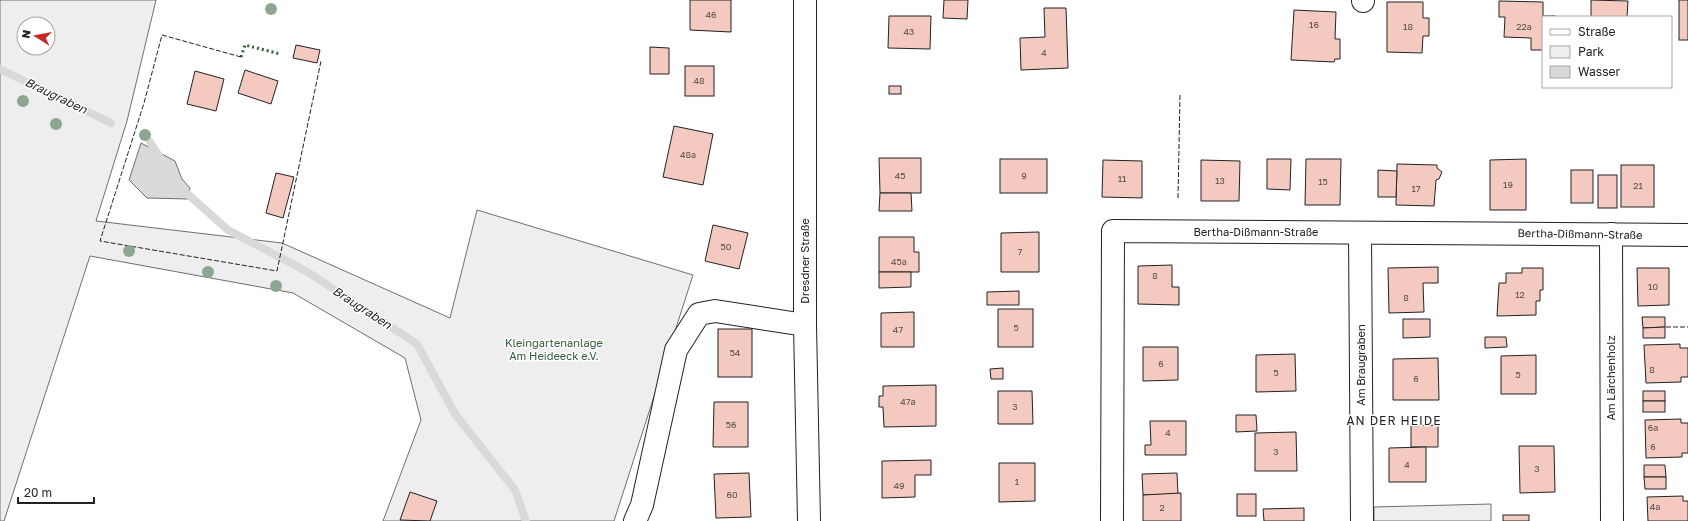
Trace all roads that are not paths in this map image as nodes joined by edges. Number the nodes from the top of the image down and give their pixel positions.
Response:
1 (806, 0) edge
2 (1360, 233) junction
3 (1611, 234) junction
4 (1688, 235) edge
5 (805, 325) junction
6 (635, 521) edge
7 (809, 521) edge
8 (1112, 521) edge
9 (1362, 521) edge
10 (1612, 521) edge

1 - 5 street, Dresdner Straße
2 - 3 street, Bertha-Dißmann-Straße
2 - 8 street, Bertha-Dißmann-Straße
2 - 9 street, Am Braugraben
3 - 4 street, Bertha-Dißmann-Straße
3 - 10 street, Am Lärchenholz
5 - 6 street
5 - 7 street, Dresdner Straße

